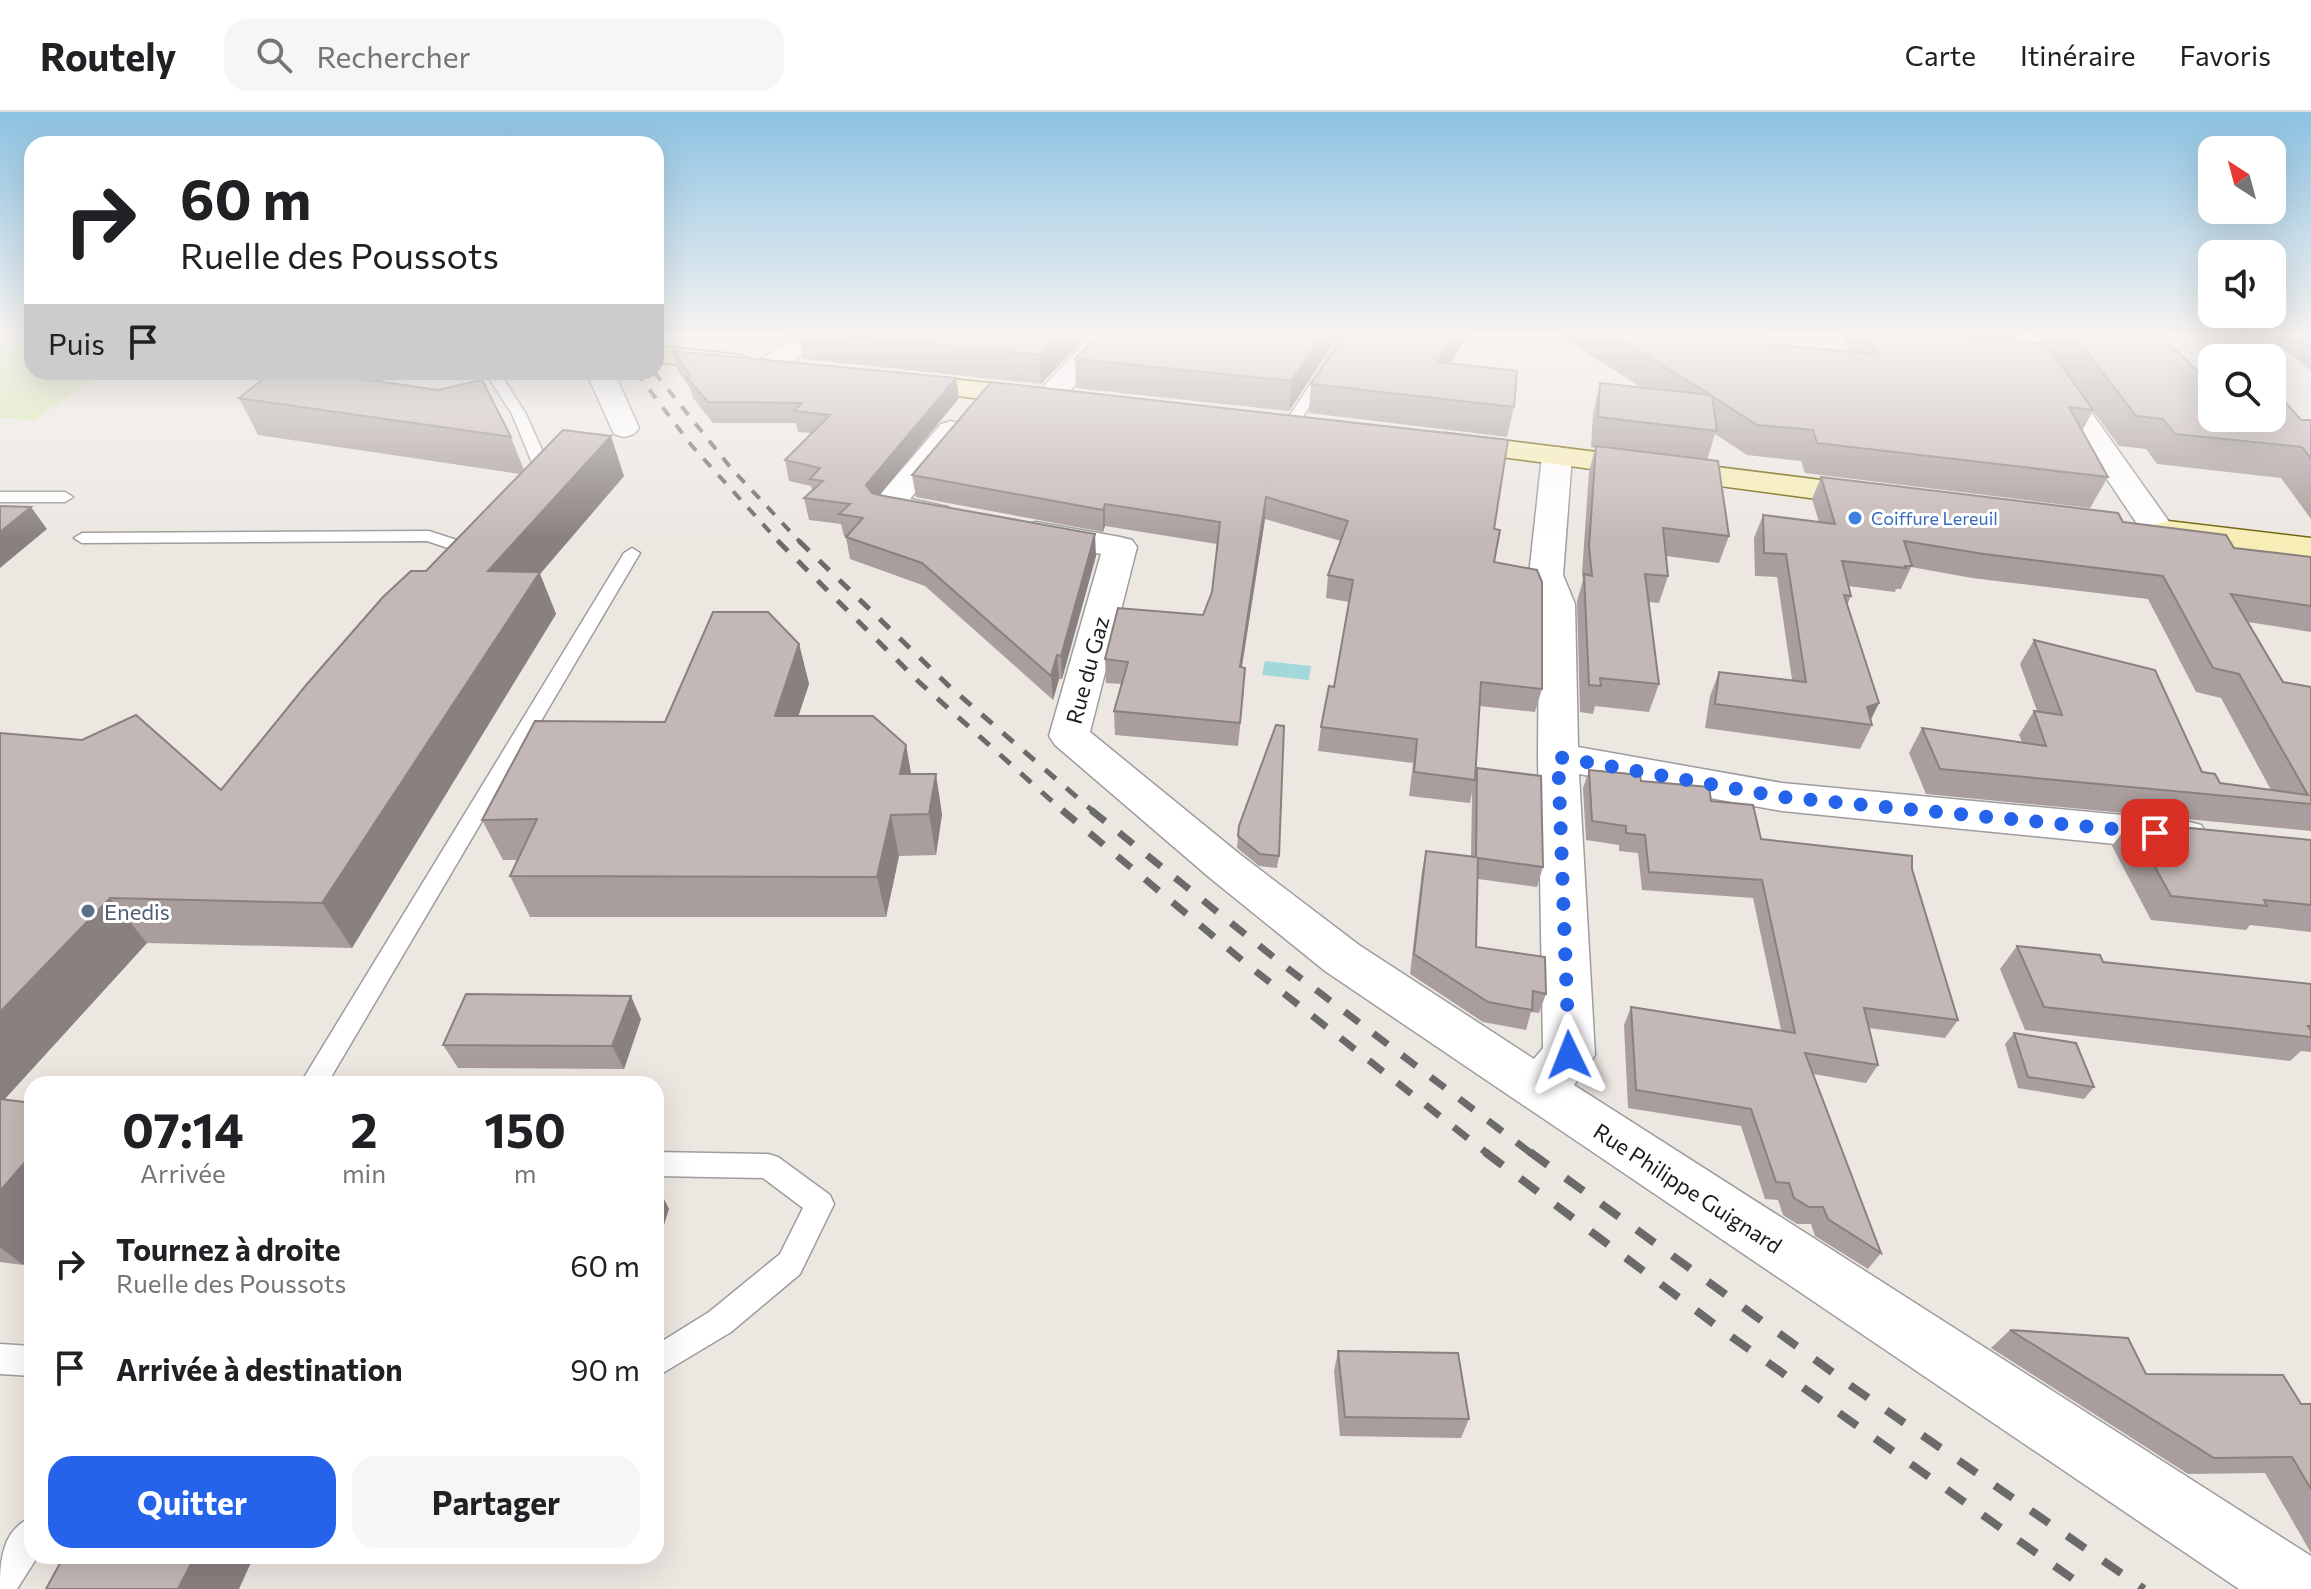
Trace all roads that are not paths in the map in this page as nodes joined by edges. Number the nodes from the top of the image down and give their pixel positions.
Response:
1 (511, 401) edge
2 (612, 401) edge
3 (976, 401) edge
4 (1316, 401) edge
5 (2069, 401) edge
6 (1260, 421) edge
7 (1303, 425) joint
8 (624, 428) dead end
9 (1410, 438) edge
10 (1557, 456) junction
11 (0, 497) edge
12 (65, 497) dead end
13 (518, 498) edge
14 (1910, 501) edge
15 (2127, 527) edge
16 (2158, 530) junction
17 (82, 538) dead end
18 (2311, 548) edge
19 (466, 550) edge
20 (632, 553) dead end
21 (1558, 757) junction
22 (2218, 839) edge
23 (318, 1076) edge
24 (1538, 1089) junction
25 (664, 1164) edge
26 (664, 1357) edge
27 (0, 1359) edge
28 (24, 1360) edge
29 (24, 1546) edge
30 (0, 1584) edge
31 (2300, 1589) edge

1 - 13 lane
2 - 8 street
3 - 24 street, Rue du Gaz
4 - 7 lane
5 - 16 street
6 - 7 main road
9 - 10 main road
10 - 14 main road
10 - 21 street
11 - 12 lane
15 - 16 main road
16 - 18 main road
17 - 19 lane
20 - 23 lane
21 - 22 street
21 - 24 street
24 - 31 street, Rue Philippe Guignard
25 - 26 lane
27 - 28 lane
29 - 30 lane

